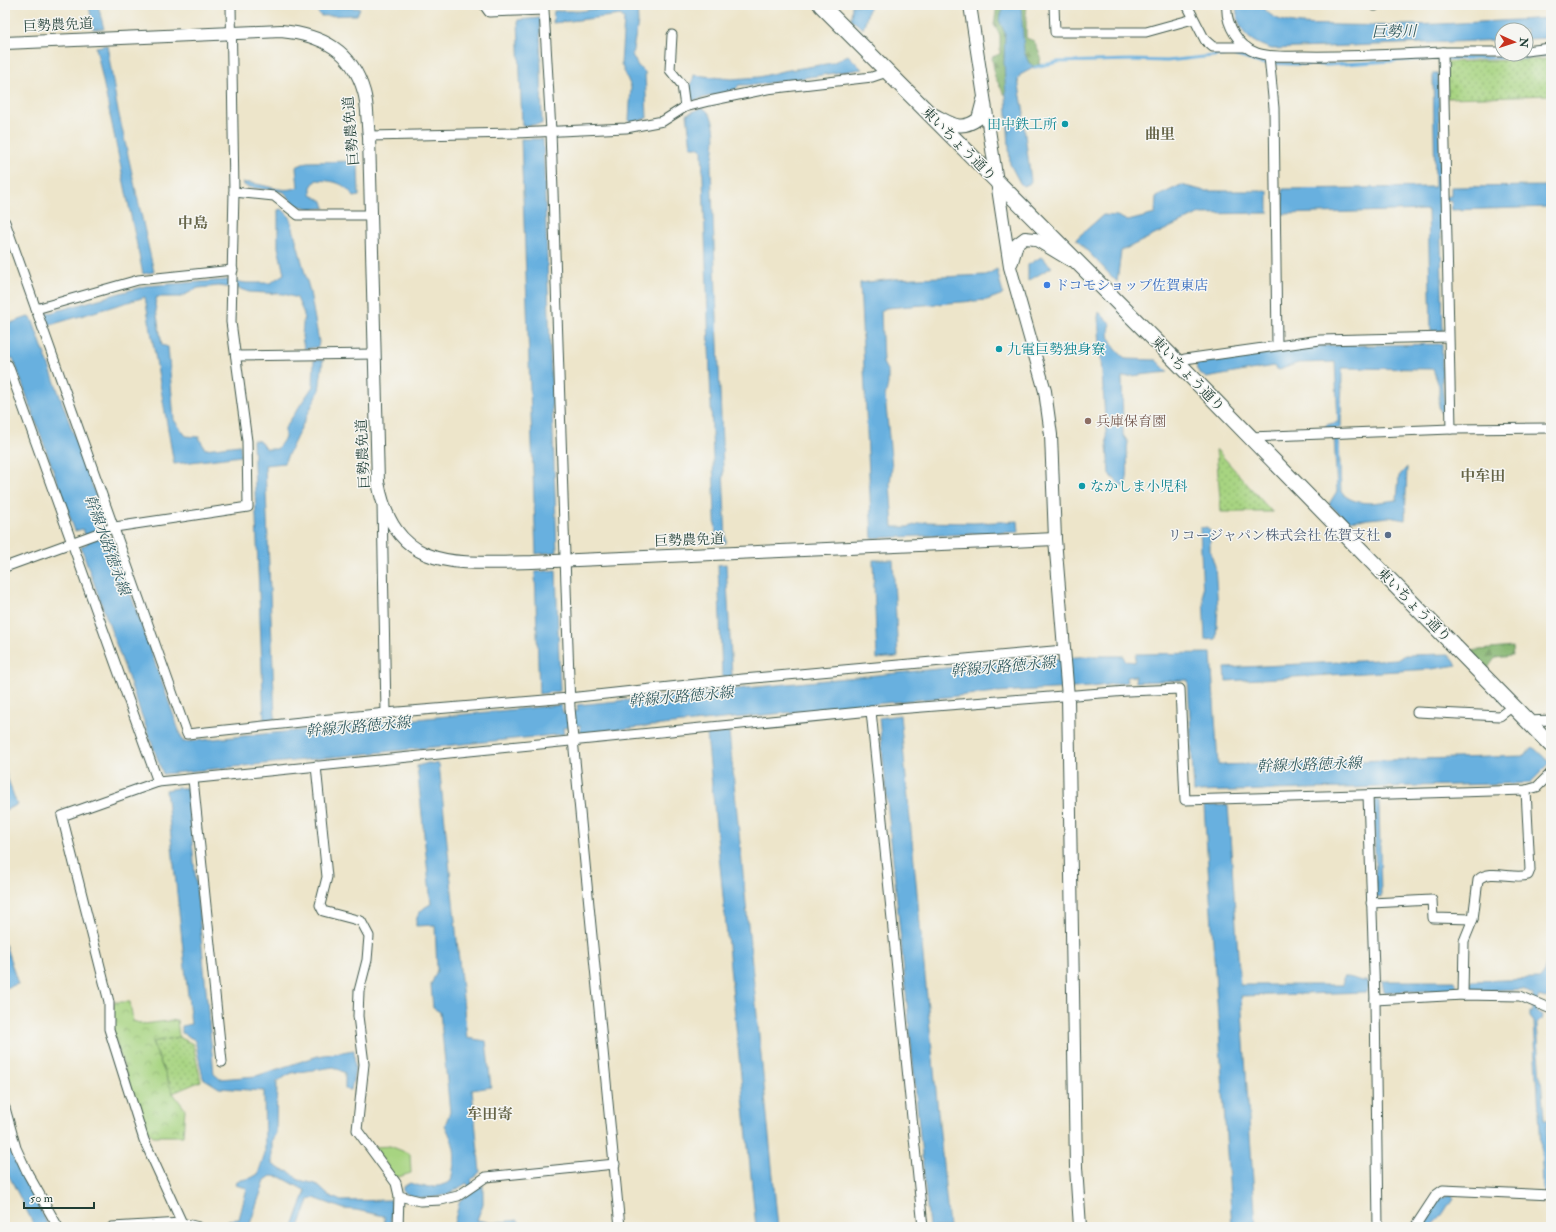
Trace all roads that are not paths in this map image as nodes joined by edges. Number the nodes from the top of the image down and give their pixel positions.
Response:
1 (231, 5) edge
2 (484, 5) edge
3 (822, 5) edge
4 (970, 5) edge
5 (1054, 5) edge
6 (1187, 5) edge
7 (1227, 5) edge
8 (1193, 19) junction
9 (232, 32) junction
10 (672, 35) dead end
11 (5, 43) edge
12 (1246, 48) junction
13 (1551, 48) edge
14 (1534, 50) edge
15 (1494, 53) edge
16 (1443, 57) junction
17 (1270, 61) junction
18 (887, 72) junction
19 (984, 95) junction
20 (685, 107) junction
21 (925, 110) junction
22 (551, 132) junction
23 (369, 136) junction
24 (998, 182) junction
25 (234, 192) junction
26 (370, 215) junction
27 (5, 222) edge
28 (1010, 267) junction
29 (1083, 267) junction
30 (233, 274) junction
31 (36, 309) junction
32 (1448, 337) junction
33 (1277, 345) junction
34 (374, 354) junction
35 (236, 356) junction
36 (1177, 362) junction
37 (5, 366) edge
38 (1551, 428) edge
39 (1451, 429) junction
40 (1249, 437) junction
41 (382, 504) junction
42 (111, 528) junction
43 (1055, 539) junction
44 (76, 540) junction
45 (565, 560) junction
46 (5, 567) edge
47 (1064, 650) junction
48 (1068, 697) junction
49 (569, 698) junction
50 (1513, 706) junction
51 (871, 711) junction
52 (1417, 712) dead end
53 (386, 713) junction
54 (1551, 720) edge
55 (1528, 721) junction
56 (573, 740) junction
57 (1551, 745) edge
58 (316, 766) junction
59 (1551, 773) edge
60 (193, 779) junction
61 (158, 782) junction
62 (1526, 790) junction
63 (1368, 794) junction
64 (1372, 903) junction
65 (1473, 919) junction
66 (1463, 995) junction
67 (1375, 1000) junction
68 (1551, 1009) edge
69 (222, 1062) dead end
70 (5, 1108) edge
71 (615, 1164) junction
72 (1547, 1195) edge
73 (399, 1196) junction
74 (182, 1222) junction
75 (58, 1227) edge
76 (112, 1227) edge
77 (199, 1227) edge
78 (398, 1227) edge
79 (620, 1227) edge
80 (923, 1227) edge
81 (1080, 1227) edge
82 (1378, 1227) edge
83 (1415, 1227) edge

1 - 9 street
2 - 22 street
3 - 18 main road, 東いちょう通り
4 - 19 street
5 - 8 street
6 - 8 street
7 - 12 street
8 - 12 street
9 - 11 street, 巨勢農免道
9 - 23 street, 巨勢農免道
9 - 25 street
10 - 20 street
12 - 17 street
13 - 14 street
15 - 16 street
16 - 17 street
16 - 32 street
17 - 33 street
18 - 20 street
18 - 21 main road, 東いちょう通り
19 - 21 street
19 - 24 street
20 - 22 street
21 - 24 main road, 東いちょう通り
22 - 23 street
22 - 45 street
23 - 26 street, 巨勢農免道
24 - 28 street
24 - 29 main road, 東いちょう通り
25 - 26 street
25 - 30 street
26 - 34 street, 巨勢農免道
27 - 31 street
28 - 29 street
28 - 43 street
29 - 36 main road, 東いちょう通り
30 - 31 street
30 - 35 street
31 - 42 street
32 - 33 street
32 - 39 street
33 - 36 street
34 - 35 street
34 - 41 street, 巨勢農免道
35 - 42 street
36 - 40 main road, 東いちょう通り
37 - 44 street
38 - 39 street
39 - 40 street
40 - 50 main road, 東いちょう通り
41 - 45 street, 巨勢農免道
41 - 53 street
42 - 44 street
42 - 53 street
43 - 45 street, 巨勢農免道
43 - 47 street
44 - 46 street
44 - 61 street
45 - 49 street
47 - 48 street
47 - 49 street
48 - 51 street
48 - 63 street
48 - 81 street
49 - 53 street
49 - 56 street
50 - 52 street
50 - 55 main road, 東いちょう通り
51 - 56 street
51 - 80 street
54 - 55 street
55 - 57 main road, 東いちょう通り
56 - 58 street
56 - 71 street
58 - 60 street
58 - 73 street
59 - 62 street
60 - 61 street
60 - 69 street
61 - 74 street
62 - 63 street
62 - 65 street
63 - 64 street
64 - 65 street
64 - 67 street
65 - 66 street
66 - 67 street
66 - 68 street
67 - 82 street
70 - 75 street
71 - 73 street
71 - 79 street
72 - 83 street
73 - 78 street
74 - 76 street
74 - 77 street

